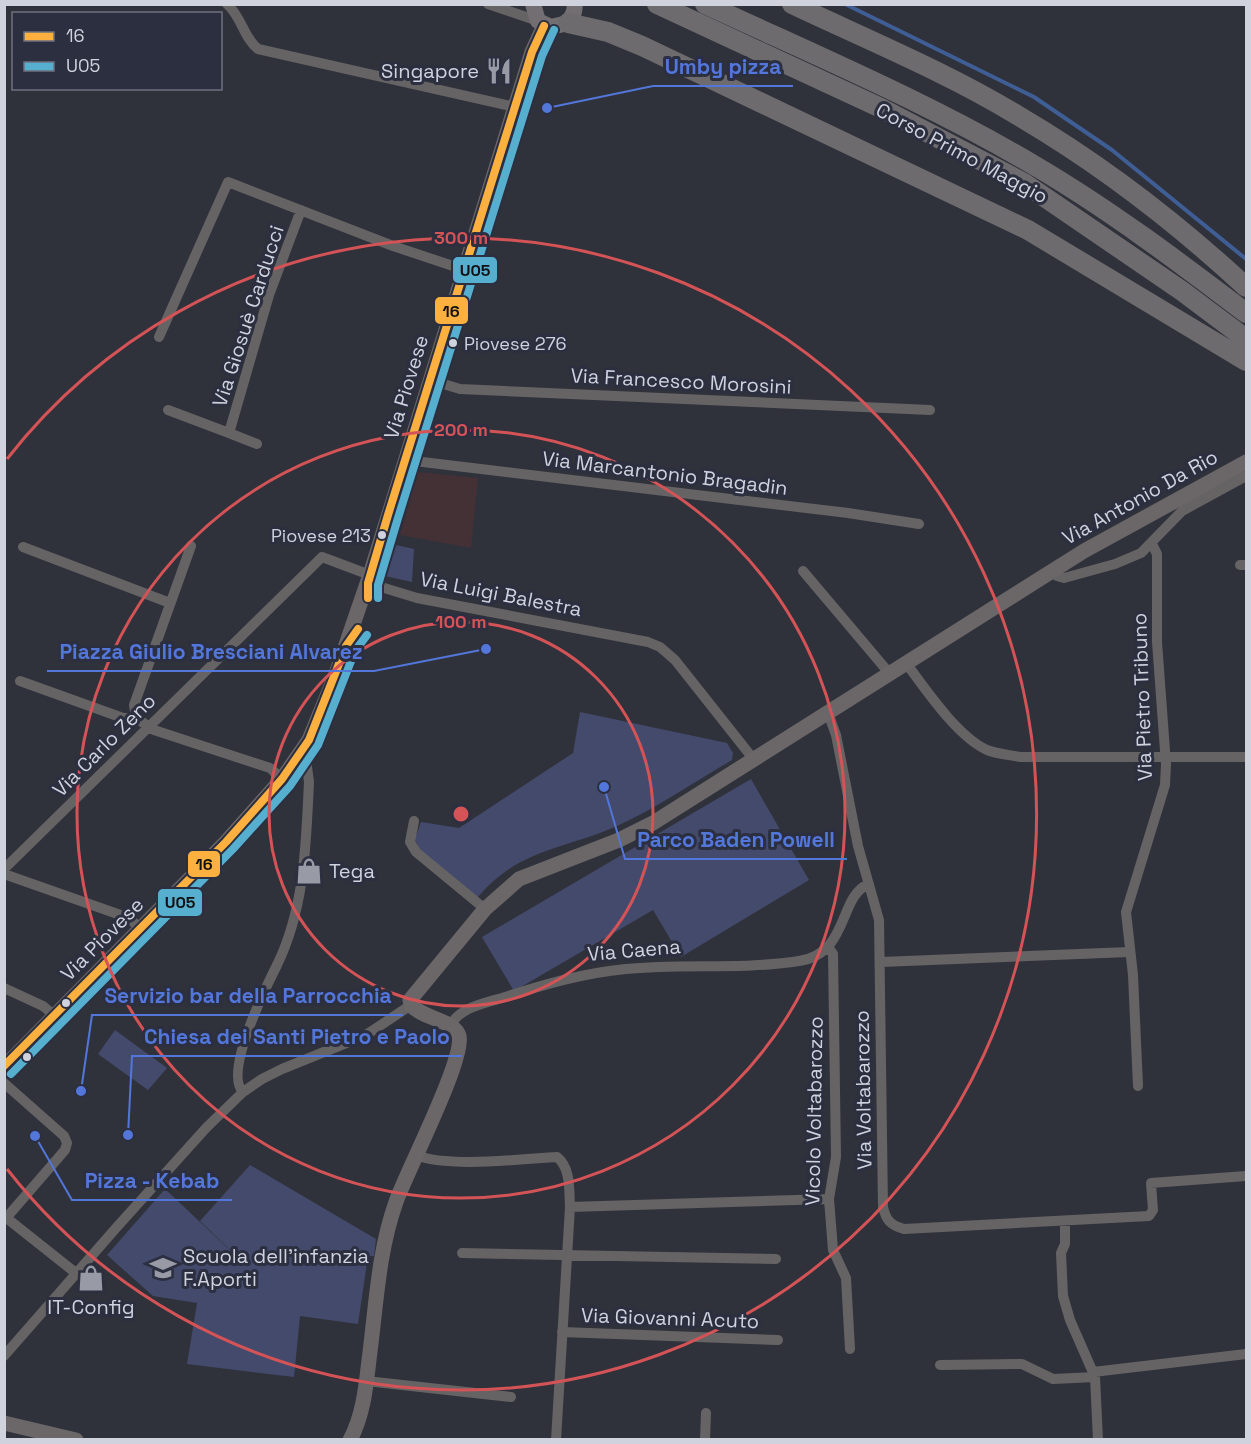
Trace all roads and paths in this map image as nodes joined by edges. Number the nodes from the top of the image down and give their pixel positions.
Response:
1 (227, 4) edge
2 (488, 4) edge
3 (657, 4) edge
4 (705, 4) edge
5 (792, 4) edge
6 (571, 14) edge
7 (538, 17) edge
8 (515, 107) junction
9 (301, 210) junction
10 (465, 270) junction
11 (1246, 288) edge
12 (1246, 313) edge
13 (159, 337) dead end
14 (1246, 339) edge
15 (1246, 361) edge
16 (430, 380) junction
17 (168, 410) dead end
18 (930, 410) dead end
19 (229, 433) junction
20 (257, 444) dead end
21 (406, 460) junction
22 (1246, 462) edge
23 (1246, 476) edge
24 (919, 524) dead end
25 (1152, 544) junction
26 (191, 546) dead end
27 (23, 547) dead end
28 (1054, 570) junction
29 (803, 571) dead end
30 (370, 575) junction
31 (170, 603) junction
32 (906, 663) junction
33 (890, 674) junction
34 (20, 681) dead end
35 (828, 713) junction
36 (136, 718) junction
37 (148, 727) junction
38 (298, 757) junction
39 (1165, 757) junction
40 (1246, 757) edge
41 (755, 760) junction
42 (282, 778) junction
43 (414, 821) dead end
44 (4, 869) edge
45 (4, 874) edge
46 (869, 884) junction
47 (485, 909) junction
48 (141, 928) junction
49 (829, 948) junction
50 (1129, 952) junction
51 (880, 962) junction
52 (4, 988) edge
53 (411, 1005) junction
54 (55, 1016) junction
55 (451, 1025) junction
56 (4, 1067) edge
57 (4, 1083) edge
58 (1138, 1086) dead end
59 (243, 1092) junction
60 (416, 1155) junction
61 (1246, 1176) edge
62 (829, 1199) junction
63 (570, 1207) junction
64 (6, 1216) edge
65 (1065, 1221) junction
66 (462, 1253) dead end
67 (567, 1257) junction
68 (776, 1259) dead end
69 (77, 1274) junction
70 (562, 1332) junction
71 (778, 1340) dead end
72 (850, 1349) dead end
73 (1246, 1354) edge
74 (4, 1356) edge
75 (940, 1365) dead end
76 (1094, 1374) junction
77 (366, 1381) junction
78 (511, 1397) dead end
79 (706, 1413) dead end
80 (4, 1423) edge
81 (67, 1439) edge
82 (350, 1440) edge
83 (556, 1440) edge
84 (705, 1440) edge
85 (1098, 1440) edge

1 - 8 street
2 - 7 street
3 - 14 highway, Corso Primo Maggio
4 - 12 highway, Corso Primo Maggio
5 - 11 highway
6 - 7 main road
6 - 15 highway
7 - 8 street, Via Piovese
8 - 10 street, Via Piovese
9 - 10 street, Via Giosuè Carducci
9 - 13 street, Via Giosuè Carducci
9 - 19 street, Via Giosuè Carducci
10 - 16 street, Via Piovese
16 - 18 street, Via Francesco Morosini
16 - 21 street, Via Piovese
17 - 19 street, Via Giosuè Carducci
19 - 20 street, Via Giosuè Carducci
21 - 24 street, Via Marcantonio Bragadin
21 - 30 street, Via Piovese
22 - 28 street, Via Antonio Da Rio
23 - 25 street, Via Antonio Da Rio
25 - 28 street, Via Antonio Da Rio
25 - 39 street, Via Pietro Tribuno
26 - 31 street
27 - 31 street
28 - 32 street, Via Antonio Da Rio
29 - 33 street
30 - 37 street, Via Carlo Zeno
30 - 38 street, Via Piovese
30 - 41 street, Via Luigi Balestra
31 - 36 street
32 - 33 street, Via Antonio Da Rio
32 - 39 street
33 - 35 street, Via Antonio Da Rio
34 - 36 street
35 - 41 street, Via Antonio Da Rio
35 - 46 street, Via Voltabarozzo
36 - 37 street
37 - 42 street
37 - 44 street, Via Carlo Zeno
38 - 42 street, Via Piovese
38 - 59 street
39 - 40 street
39 - 50 street, Via Pietro Tribuno
41 - 47 street, Via Antonio Da Rio
42 - 48 street, Via Piovese
43 - 47 street
45 - 48 street
46 - 49 street
46 - 51 street, Via Voltabarozzo
47 - 53 street, Via Antonio Da Rio
48 - 54 street, Via Piovese
49 - 55 street, Via Caena
49 - 62 street, Vicolo Voltabarozzo
50 - 51 street
50 - 58 street, Via Pietro Tribuno
51 - 65 street, Via Voltabarozzo
52 - 54 street
53 - 55 street
53 - 59 street
54 - 56 street, Via Piovese
55 - 60 street
57 - 64 street
59 - 69 street
60 - 63 street, Via Giovanni Acuto
60 - 77 street
61 - 65 street, Via Voltabarozzo
62 - 63 street
62 - 72 street, Vicolo Voltabarozzo
63 - 67 street, Via Giovanni Acuto
64 - 69 street
65 - 76 street
66 - 67 street
67 - 68 street
67 - 70 street, Via Giovanni Acuto
69 - 74 street
70 - 71 street, Via Giovanni Acuto
70 - 83 street, Via Giovanni Acuto
73 - 76 street
75 - 76 street
76 - 85 street
77 - 78 street
77 - 82 street
79 - 84 street
80 - 81 street

